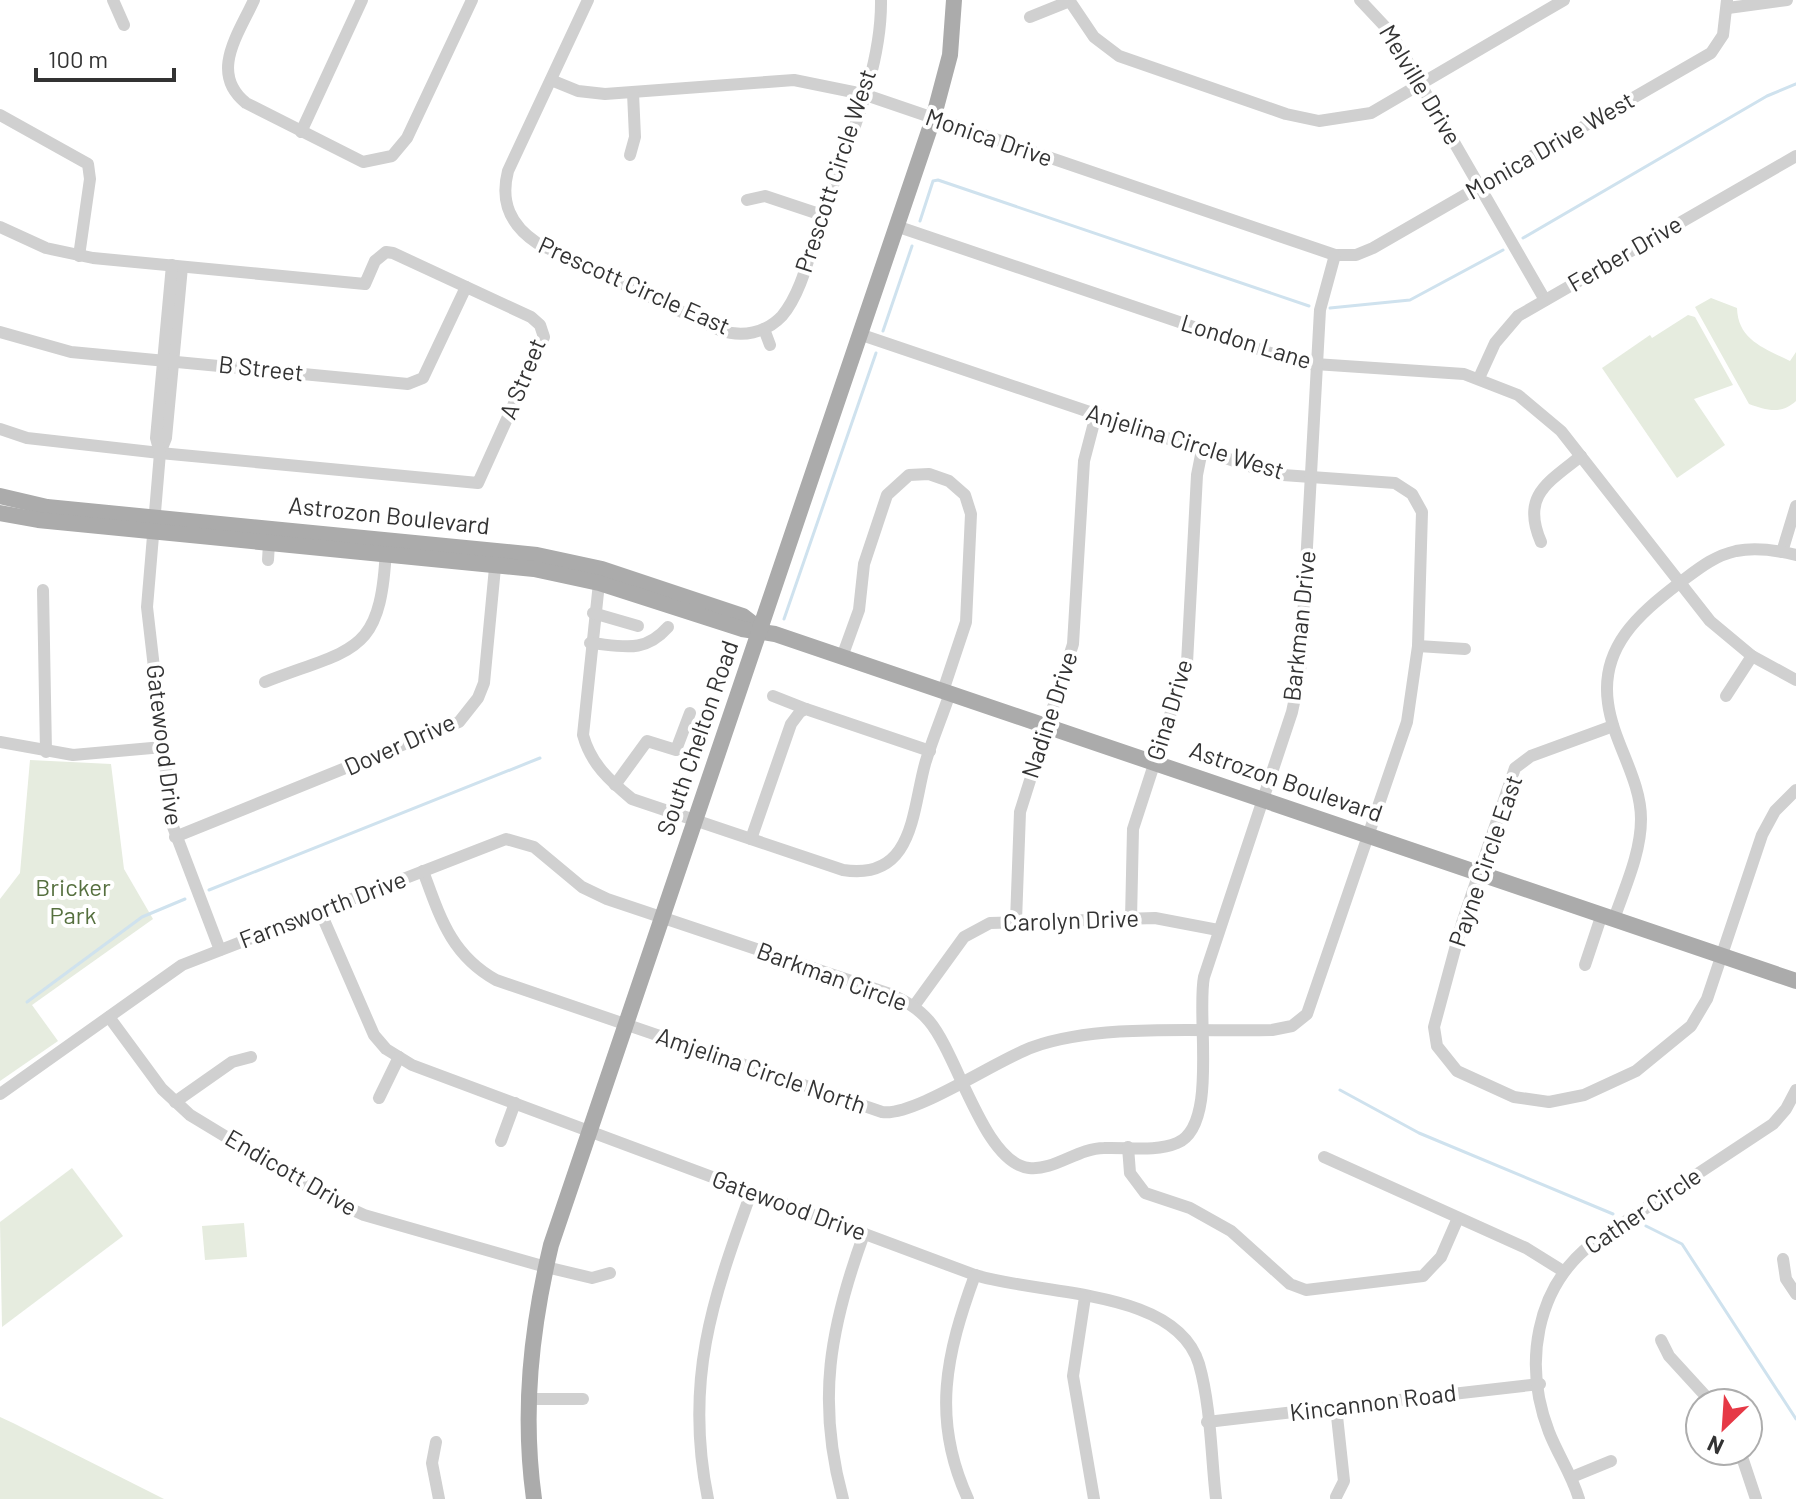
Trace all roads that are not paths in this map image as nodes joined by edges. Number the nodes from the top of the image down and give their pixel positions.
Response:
1 (113, 0) edge
2 (254, 0) edge
3 (362, 0) edge
4 (472, 0) edge
5 (588, 0) edge
6 (881, 0) edge
7 (954, 0) edge
8 (1360, 0) edge
9 (1564, 0) edge
10 (1787, 0) edge
11 (1070, 1) edge
12 (1727, 4) edge
13 (1030, 17) dead end
14 (124, 25) dead end
15 (551, 80) junction
16 (1420, 86) junction
17 (633, 93) junction
18 (863, 94) junction
19 (0, 115) edge
20 (933, 119) junction
21 (301, 132) junction
22 (630, 155) dead end
23 (1796, 156) edge
24 (1480, 187) junction
25 (747, 200) dead end
26 (507, 210) junction
27 (822, 215) junction
28 (494, 216) dead end
29 (896, 226) junction
30 (0, 227) edge
31 (1335, 255) junction
32 (79, 256) junction
33 (177, 266) junction
34 (466, 287) junction
35 (1545, 300) junction
36 (764, 329) junction
37 (0, 332) edge
38 (859, 334) junction
39 (770, 345) dead end
40 (169, 360) junction
41 (1317, 365) junction
42 (1479, 378) junction
43 (1096, 415) junction
44 (0, 429) edge
45 (1202, 450) junction
46 (160, 453) junction
47 (1581, 456) junction
48 (1312, 477) junction
49 (0, 496) edge
50 (1796, 506) edge
51 (0, 513) edge
52 (152, 525) junction
53 (1541, 542) dead end
54 (386, 547) junction
55 (1782, 552) junction
56 (1796, 555) edge
57 (496, 557) junction
58 (599, 583) junction
59 (1679, 583) junction
60 (43, 590) dead end
61 (593, 613) junction
62 (638, 626) dead end
63 (668, 627) dead end
64 (761, 630) junction
65 (590, 643) junction
66 (1418, 646) junction
67 (1465, 649) dead end
68 (1752, 656) junction
69 (842, 657) junction
70 (1796, 680) edge
71 (265, 682) dead end
72 (946, 692) junction
73 (773, 696) dead end
74 (1726, 696) dead end
75 (806, 709) junction
76 (690, 713) dead end
77 (1046, 726) junction
78 (1613, 726) junction
79 (0, 742) edge
80 (163, 747) junction
81 (930, 751) junction
82 (46, 752) junction
83 (1154, 763) junction
84 (615, 785) junction
85 (1796, 790) edge
86 (1263, 800) junction
87 (695, 822) junction
88 (1370, 836) junction
89 (175, 837) junction
90 (751, 839) junction
91 (423, 871) junction
92 (1478, 873) junction
93 (320, 911) junction
94 (662, 917) junction
95 (1608, 917) junction
96 (1131, 919) junction
97 (1016, 921) junction
98 (1218, 930) junction
99 (220, 950) junction
100 (1721, 955) junction
101 (1585, 965) dead end
102 (1796, 981) edge
103 (914, 1006) junction
104 (109, 1017) junction
105 (625, 1025) junction
106 (1202, 1032) junction
107 (251, 1057) dead end
108 (399, 1057) junction
109 (963, 1081) junction
110 (1796, 1090) edge
111 (0, 1094) edge
112 (379, 1098) dead end
113 (175, 1102) junction
114 (515, 1103) junction
115 (590, 1131) junction
116 (501, 1141) dead end
117 (1128, 1147) junction
118 (1324, 1157) dead end
119 (751, 1193) junction
120 (1458, 1218) junction
121 (864, 1234) junction
122 (1783, 1259) dead end
123 (546, 1267) junction
124 (1563, 1271) junction
125 (610, 1273) dead end
126 (975, 1275) junction
127 (1796, 1294) edge
128 (1085, 1297) junction
129 (1661, 1340) dead end
130 (1540, 1384) junction
131 (1697, 1387) edge
132 (527, 1399) junction
133 (583, 1399) dead end
134 (1336, 1407) junction
135 (1207, 1422) junction
136 (436, 1442) dead end
137 (1611, 1461) dead end
138 (1745, 1467) edge
139 (1572, 1477) junction
140 (1336, 1497) dead end
141 (705, 1498) edge
142 (439, 1499) edge
143 (534, 1499) edge
144 (843, 1499) edge
145 (968, 1499) edge
146 (1094, 1499) edge
147 (1216, 1499) edge
148 (1579, 1499) edge
149 (1756, 1499) edge

1 - 14 street
2 - 21 street
3 - 21 street
4 - 21 street
5 - 15 street
6 - 18 street, Prescott Circle West
7 - 20 main road, South Chelton Road
8 - 16 street, Melville Drive
9 - 16 street
10 - 12 street
11 - 13 street
11 - 16 street
12 - 24 street, Monica Drive West
15 - 17 street, Monica Drive
15 - 26 street
16 - 24 street, Melville Drive
17 - 18 street, Monica Drive
17 - 22 street
18 - 20 street, Monica Drive
18 - 27 street, Prescott Circle West
19 - 32 street
20 - 29 main road, South Chelton Road
20 - 31 street, Monica Drive
23 - 35 street, Ferber Drive
24 - 31 street, Monica Drive West
24 - 35 street, Melville Drive
25 - 27 street
26 - 28 street
26 - 36 street, Prescott Circle East
27 - 36 street, Prescott Circle West
29 - 38 main road, South Chelton Road
29 - 41 street, London Lane
30 - 32 street, A Street
31 - 41 street, Barkman Drive
32 - 33 street, A Street
33 - 34 street, A Street
33 - 40 street, Gatewood Drive
34 - 40 street, B Street
34 - 46 street, A Street
35 - 42 street, Ferber Drive
36 - 39 street
37 - 40 street, B Street
38 - 43 street, Anjelina Circle West
38 - 64 main road, South Chelton Road
40 - 46 street, Gatewood Drive
41 - 42 street, London Lane
41 - 48 street, Barkman Drive
42 - 47 street, London Lane
43 - 45 street, Anjelina Circle West
43 - 77 street, Nadine Drive
44 - 46 street, A Street
45 - 48 street, Anjelina Circle West
45 - 83 street, Gina Drive
46 - 52 street, Gatewood Drive
47 - 53 street
47 - 59 street, London Lane
48 - 66 street, Anjelina Circle West
48 - 86 street, Barkman Drive
49 - 52 main road, Astrozon Boulevard
50 - 55 street
51 - 52 main road, Astrozon Boulevard
52 - 54 main road, Astrozon Boulevard
52 - 54 main road, Astrozon Boulevard
52 - 80 street, Gatewood Drive
54 - 57 main road, Astrozon Boulevard
54 - 71 street
55 - 56 street
55 - 59 street
57 - 58 main road, Astrozon Boulevard
57 - 64 main road, Astrozon Boulevard
57 - 89 street, Dover Drive
58 - 61 street
58 - 64 main road, Astrozon Boulevard
59 - 68 street, London Lane
59 - 78 street
60 - 82 street
61 - 62 street
61 - 65 street
63 - 65 street
64 - 69 main road, Astrozon Boulevard
64 - 87 main road, South Chelton Road
65 - 84 street
66 - 67 street
66 - 88 street, Anjelina Circle West
68 - 70 street, London Lane
68 - 74 street
69 - 72 main road, Astrozon Boulevard
69 - 72 street
72 - 77 main road, Astrozon Boulevard
72 - 81 street
73 - 75 street
75 - 81 street
75 - 90 street
76 - 84 street
77 - 83 main road, Astrozon Boulevard
77 - 97 street, Nadine Drive
78 - 92 street, Payne Circle East
78 - 95 street
79 - 82 street
80 - 82 street
80 - 89 street, Gatewood Drive
81 - 90 street
83 - 86 main road, Astrozon Boulevard
83 - 96 street, Gina Drive
84 - 87 street
85 - 100 street
86 - 88 main road, Astrozon Boulevard
86 - 98 street, Barkman Drive
87 - 90 street
87 - 94 main road, South Chelton Road
88 - 92 main road, Astrozon Boulevard
88 - 106 street, Anjelina Circle West
89 - 99 street, Gatewood Drive
91 - 93 street, Farnsworth Drive
91 - 94 street, Farnsworth Drive
91 - 105 street, Amjelina Circle North
92 - 95 main road, Astrozon Boulevard
92 - 100 street, Payne Circle East
93 - 99 street, Farnsworth Drive
93 - 108 street, Gatewood Drive
94 - 103 street, Barkman Circle
94 - 105 main road, South Chelton Road
95 - 100 main road, Astrozon Boulevard
95 - 101 street
96 - 97 street, Carolyn Drive
96 - 98 street, Carolyn Drive
97 - 103 street, Carolyn Drive
98 - 106 street, Barkman Drive
99 - 104 street, Farnsworth Drive
100 - 102 main road, Astrozon Boulevard
103 - 109 street, Barkman Circle
104 - 111 street, Farnsworth Drive
104 - 113 street, Endicott Drive
105 - 109 street, Amjelina Circle North
105 - 115 main road, South Chelton Road
106 - 109 street, Amjelina Circle North
106 - 117 street, Barkman Circle
107 - 113 street
108 - 112 street
108 - 114 street, Gatewood Drive
109 - 117 street, Barkman Circle
110 - 124 street, Cather Circle
113 - 123 street, Endicott Drive
114 - 115 street, Gatewood Drive
114 - 116 street
115 - 119 street, Gatewood Drive
115 - 123 main road, South Chelton Road
117 - 120 street
118 - 120 street
119 - 121 street, Gatewood Drive
119 - 141 street
120 - 124 street
121 - 126 street, Gatewood Drive
121 - 144 street
122 - 127 street
123 - 125 street, Endicott Drive
123 - 132 main road, South Chelton Road
124 - 130 street, Cather Circle
126 - 128 street, Gatewood Drive
126 - 145 street
128 - 135 street, Gatewood Drive
128 - 146 street
129 - 131 street
130 - 134 street, Kincannon Road
130 - 139 street, Cather Circle
132 - 133 street
132 - 143 main road, South Chelton Road
134 - 135 street, Kincannon Road
134 - 140 street
135 - 147 street, Gatewood Drive
136 - 142 street
137 - 139 street
138 - 149 street
139 - 148 street, Cather Circle

